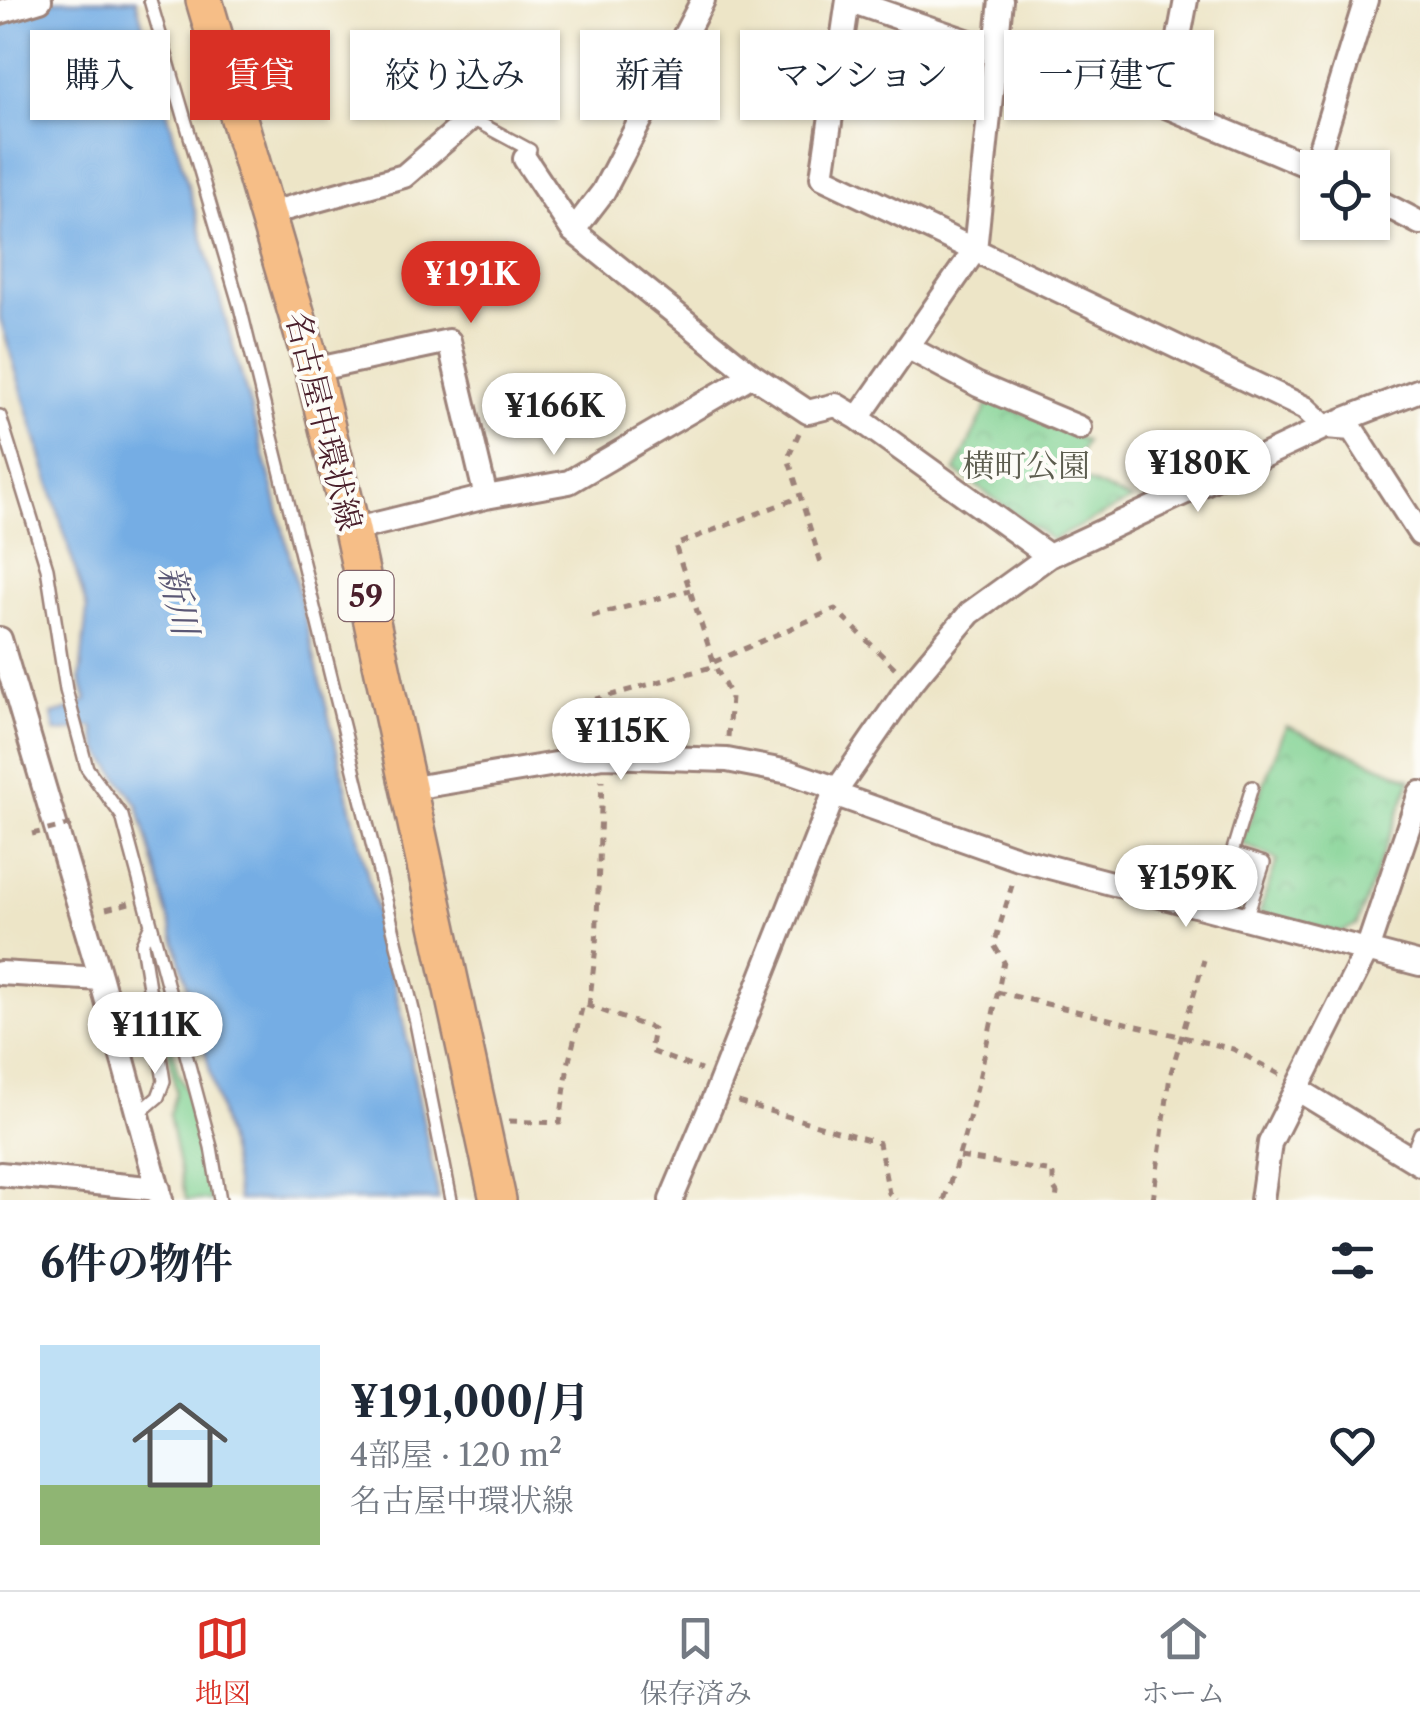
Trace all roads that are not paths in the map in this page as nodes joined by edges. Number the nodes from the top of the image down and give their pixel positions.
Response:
1 (40, 0) edge
2 (150, 0) edge
3 (204, 0) edge
4 (703, 0) edge
5 (848, 0) edge
6 (1001, 0) edge
7 (1186, 0) edge
8 (1366, 0) edge
9 (0, 12) edge
10 (1180, 30) edge
11 (995, 51) junction
12 (1004, 53) edge
13 (469, 120) edge
14 (475, 120) edge
15 (1199, 120) edge
16 (1322, 150) edge
17 (526, 159) joint
18 (1300, 163) edge
19 (1390, 207) edge
20 (267, 214) junction
21 (1420, 222) edge
22 (573, 231) junction
23 (975, 250) junction
24 (907, 347) junction
25 (313, 370) junction
26 (752, 374) junction
27 (1419, 393) edge
28 (0, 416) edge
29 (858, 418) junction
30 (1325, 427) junction
31 (1080, 428) dead end
32 (486, 497) junction
33 (352, 530) junction
34 (1420, 534) edge
35 (1049, 556) junction
36 (0, 638) edge
37 (1252, 787) dead end
38 (407, 790) junction
39 (836, 791) junction
40 (1420, 793) edge
41 (1246, 918) junction
42 (152, 924) junction
43 (1367, 950) junction
44 (1420, 964) edge
45 (0, 973) edge
46 (100, 979) junction
47 (1298, 1087) junction
48 (138, 1114) junction
49 (1420, 1133) edge
50 (1415, 1161) edge
51 (0, 1174) edge
52 (160, 1195) edge
53 (220, 1200) edge
54 (451, 1200) edge
55 (498, 1200) edge
56 (671, 1200) edge
57 (1262, 1200) edge

1 - 9 street
2 - 54 lane
3 - 20 main road, 名古屋中環状線 / 59
4 - 22 street
5 - 11 street
5 - 23 street
6 - 11 street
7 - 10 street
8 - 16 street
11 - 12 street
11 - 23 street
13 - 20 street
14 - 17 lane
15 - 18 street
17 - 22 street
19 - 21 street
20 - 25 main road, 名古屋中環状線 / 59
22 - 26 street
23 - 24 street
23 - 30 street
24 - 29 street
24 - 31 street
25 - 32 street
25 - 33 main road, 名古屋中環状線 / 59
26 - 29 street
26 - 32 street
27 - 30 street
28 - 42 lane
29 - 35 street
30 - 34 street
30 - 35 street
32 - 33 street
33 - 38 main road, 名古屋中環状線 / 59
35 - 39 street
36 - 46 street
37 - 41 lane
38 - 39 street
38 - 55 main road, 名古屋中環状線 / 59
39 - 41 street
39 - 56 street
40 - 43 street
41 - 43 street
42 - 48 lane
42 - 53 lane
43 - 44 street
43 - 47 street
45 - 46 street
46 - 48 street
47 - 50 street
47 - 57 street
48 - 52 street
49 - 50 lane
51 - 52 street

